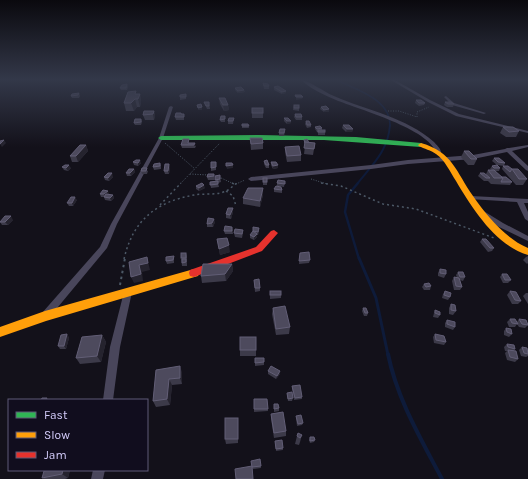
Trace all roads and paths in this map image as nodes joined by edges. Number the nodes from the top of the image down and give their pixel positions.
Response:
1 (348, 102) edge
2 (430, 102) edge
3 (432, 102) edge
4 (453, 104) joint
5 (441, 106) junction
6 (171, 107) dead end
7 (373, 112) junction
8 (484, 113) dead end
9 (528, 132) edge
10 (160, 138) junction
11 (225, 138) junction
12 (528, 146) edge
13 (507, 150) junction
14 (441, 155) junction
15 (527, 167) edge
16 (195, 169) junction
17 (190, 174) junction
18 (302, 174) junction
19 (210, 175) edge
20 (216, 176) edge
21 (251, 179) joint
22 (234, 184) junction
23 (226, 191) junction
24 (471, 198) junction
25 (520, 201) junction
26 (528, 201) edge
27 (158, 206) junction
28 (236, 206) dead end
29 (478, 210) junction
30 (528, 219) edge
31 (274, 233) dead end
32 (495, 239) dead end
33 (528, 239) edge
34 (528, 252) edge
35 (123, 294) junction
36 (45, 316) junction
37 (0, 332) edge
38 (108, 399) edge

1 - 7 street
2 - 7 path
3 - 5 street
4 - 5 street
4 - 8 street
5 - 9 street
6 - 10 street
7 - 14 street
10 - 11 street
10 - 16 path
10 - 36 street
11 - 14 street
11 - 16 path
12 - 13 street
13 - 14 street
13 - 15 street
14 - 18 street
14 - 24 street
16 - 17 path
17 - 19 path
17 - 27 path
18 - 21 street
18 - 32 path
20 - 22 path
21 - 22 path
22 - 23 path
23 - 27 path
23 - 28 path
24 - 25 street
24 - 29 street
25 - 26 street
25 - 30 street
27 - 35 path
29 - 33 street
29 - 34 street
31 - 35 street
35 - 36 street
35 - 38 street
36 - 37 street

